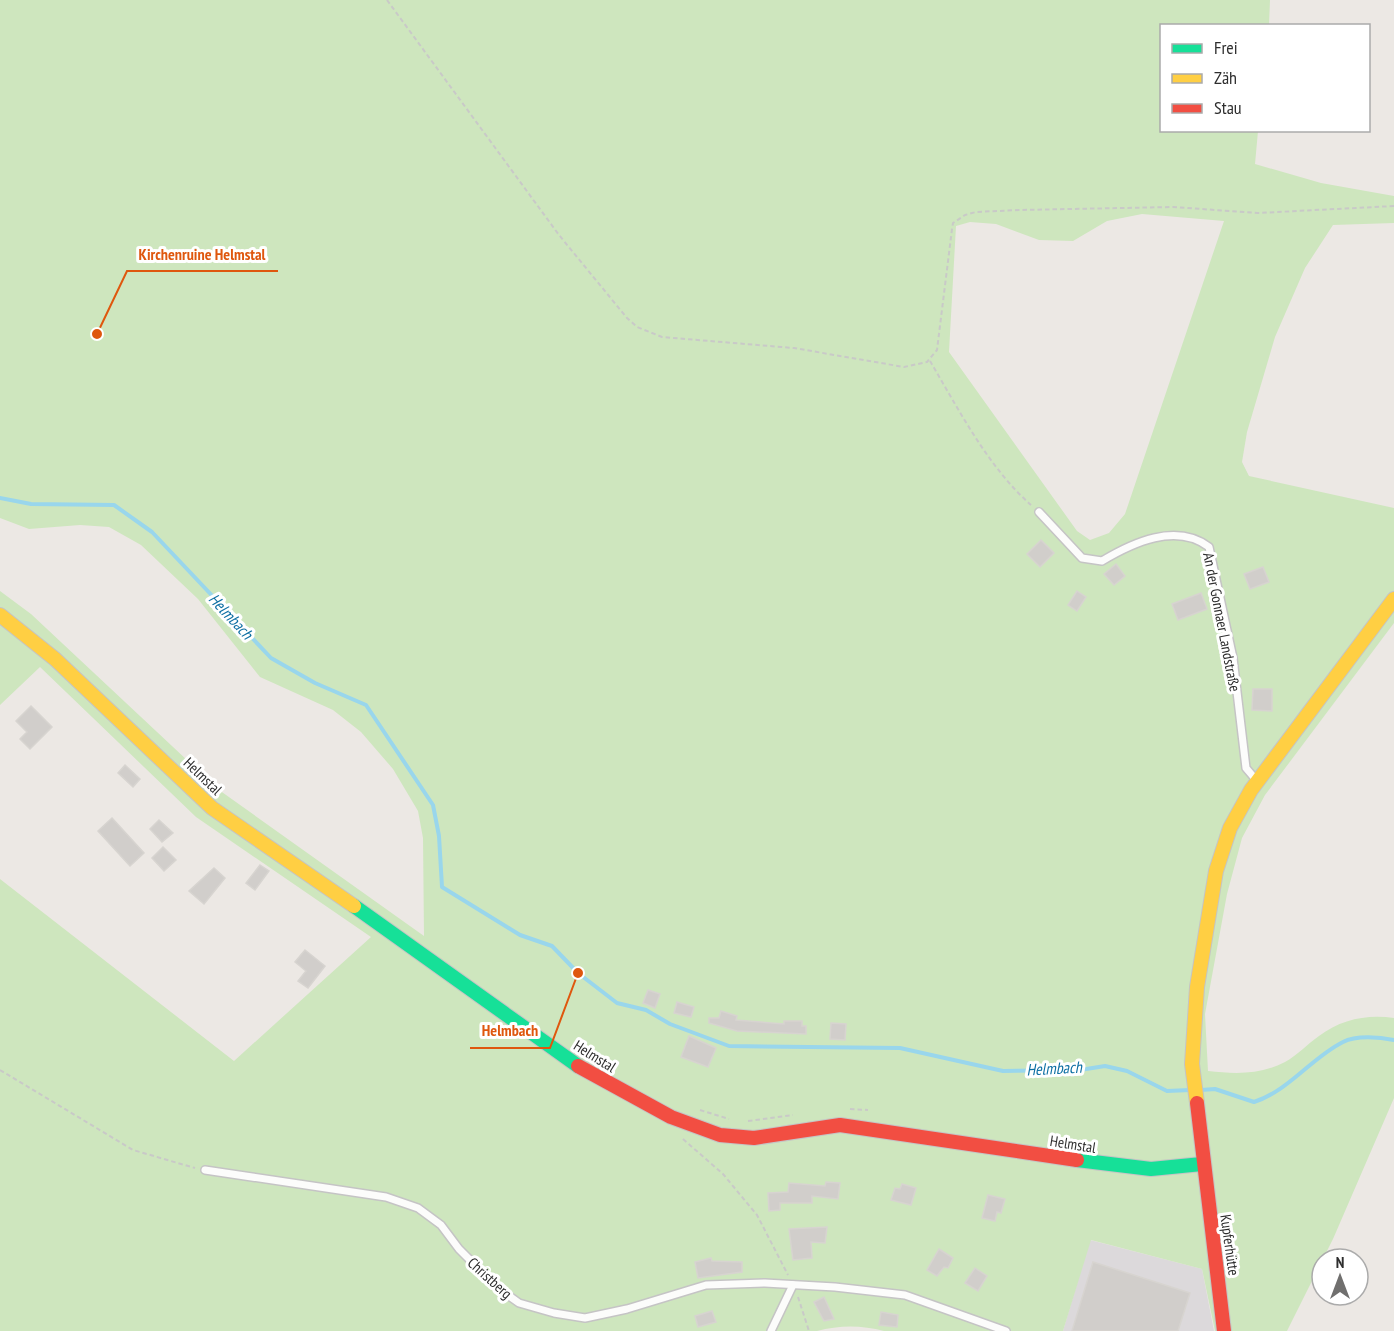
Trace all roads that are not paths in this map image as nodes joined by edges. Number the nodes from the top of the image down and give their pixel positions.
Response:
1 (1039, 512) road end
2 (1394, 599) edge
3 (0, 615) edge
4 (1257, 782) junction
5 (1202, 1164) junction
6 (205, 1170) road end
7 (794, 1285) junction
8 (771, 1331) edge
9 (1006, 1331) edge
10 (1224, 1331) edge

1 - 4 lane, An der Gonnaer Landstraße
2 - 4 main road, Kupferhütte
3 - 5 main road, Helmstal
4 - 5 main road, Kupferhütte
5 - 10 main road, Kupferhütte
6 - 7 lane, Christberg
7 - 8 lane
7 - 9 lane, Christberg

